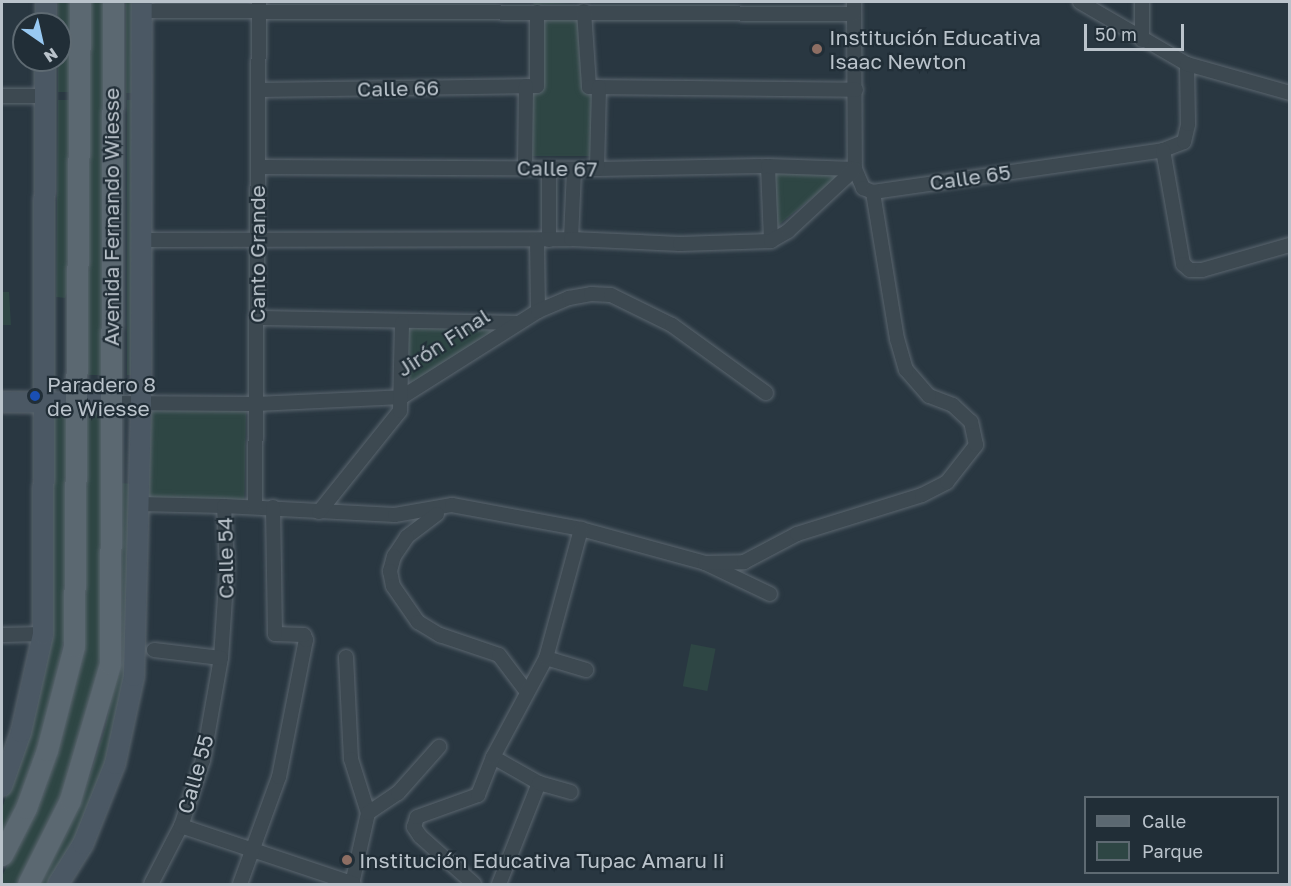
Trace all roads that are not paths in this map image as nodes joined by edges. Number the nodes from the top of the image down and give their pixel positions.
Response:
1 (80, 2) edge
2 (113, 2) edge
3 (1080, 2) edge
4 (1142, 2) edge
5 (142, 6) edge
6 (259, 7) edge
7 (593, 7) edge
8 (528, 8) edge
9 (854, 8) edge
10 (1142, 40) junction
11 (1187, 64) junction
12 (45, 72) edge
13 (532, 86) junction
14 (594, 87) junction
15 (258, 90) junction
16 (856, 90) junction
17 (1290, 93) edge
18 (2, 96) edge
19 (45, 96) junction
20 (1163, 150) junction
21 (768, 166) junction
22 (258, 167) junction
23 (525, 168) junction
24 (549, 168) junction
25 (574, 169) junction
26 (597, 169) junction
27 (855, 169) junction
28 (873, 192) junction
29 (141, 240) junction
30 (543, 240) junction
31 (571, 240) junction
32 (257, 241) junction
33 (771, 241) junction
34 (1290, 245) edge
35 (538, 311) junction
36 (257, 318) junction
37 (402, 323) junction
38 (516, 323) junction
39 (766, 393) dead end
40 (402, 397) junction
41 (2, 402) edge
42 (43, 402) junction
43 (78, 403) junction
44 (110, 403) junction
45 (141, 404) junction
46 (256, 404) junction
47 (139, 504) junction
48 (452, 505) junction
49 (224, 506) junction
50 (255, 507) junction
51 (273, 507) junction
52 (319, 512) junction
53 (581, 529) junction
54 (705, 562) junction
55 (770, 594) dead end
56 (43, 634) junction
57 (2, 635) edge
58 (154, 650) dead end
59 (346, 657) dead end
60 (221, 658) junction
61 (546, 658) junction
62 (586, 670) dead end
63 (527, 692) junction
64 (439, 747) dead end
65 (493, 757) junction
66 (539, 783) junction
67 (2, 786) edge
68 (571, 792) dead end
69 (368, 813) junction
70 (181, 826) junction
71 (255, 851) junction
72 (2, 855) edge
73 (334, 881) edge
74 (353, 884) edge
75 (28, 885) edge
76 (58, 885) edge
77 (151, 885) edge
78 (240, 885) edge
79 (474, 885) edge
80 (499, 885) edge

1 - 43 main road, Avenida Fernando Wiesse
2 - 44 main road, Avenida Fernando Wiesse
3 - 10 street
4 - 10 street
5 - 6 street
5 - 29 main road, Avenida Fernando Wiesse
6 - 8 street
6 - 15 street, Canto Grande
7 - 8 street
7 - 9 street
7 - 14 street
8 - 13 street
9 - 16 street
10 - 11 street
11 - 17 street
11 - 20 street, Calle 65
12 - 19 main road
13 - 15 street, Calle 66
13 - 23 street
14 - 16 street
14 - 26 street
15 - 22 street, Canto Grande
16 - 27 street
18 - 19 street
19 - 42 main road
20 - 28 street, Calle 65
20 - 34 street
21 - 26 street, Calle 67
21 - 27 street, Calle 67
21 - 33 street
22 - 23 street, Calle 67
22 - 32 street, Canto Grande
23 - 24 street, Calle 67
24 - 25 street, Calle 67
24 - 30 street
25 - 26 street, Calle 67
25 - 31 street
27 - 28 street
27 - 33 street
28 - 54 street
29 - 32 street
29 - 45 main road, Avenida Fernando Wiesse
30 - 31 street
30 - 32 street
30 - 35 street
31 - 33 street
32 - 36 street, Canto Grande
35 - 38 street, Jirón Final
35 - 39 street, Jirón Final
36 - 37 street
36 - 46 street, Canto Grande
37 - 38 street
37 - 40 street
38 - 40 street, Jirón Final
40 - 46 street, Jirón Final
40 - 52 street
41 - 42 main road, Jirón Final
42 - 43 main road, Jirón Final
42 - 56 main road
43 - 44 main road, Jirón Final
43 - 72 main road, Avenida Fernando Wiesse
44 - 45 street, Jirón Final
44 - 75 main road, Avenida Fernando Wiesse
45 - 46 street, Jirón Final
45 - 47 main road, Avenida Fernando Wiesse
46 - 50 street, Canto Grande
47 - 49 street, Calle 54
47 - 76 main road, Avenida Fernando Wiesse
48 - 52 street
48 - 53 street
48 - 63 street
49 - 50 street
49 - 60 street, Calle 54
50 - 51 street
51 - 52 street
51 - 71 street
53 - 54 street
53 - 61 street
54 - 55 street
56 - 57 street
56 - 67 main road
58 - 60 street
59 - 69 street
60 - 70 street, Calle 55
61 - 62 street
61 - 63 street
63 - 65 street
64 - 69 street
65 - 66 street
65 - 79 street
66 - 68 street
66 - 80 street
69 - 74 street
70 - 71 street
70 - 77 street, Calle 55
71 - 73 street
71 - 78 street
73 - 74 street

